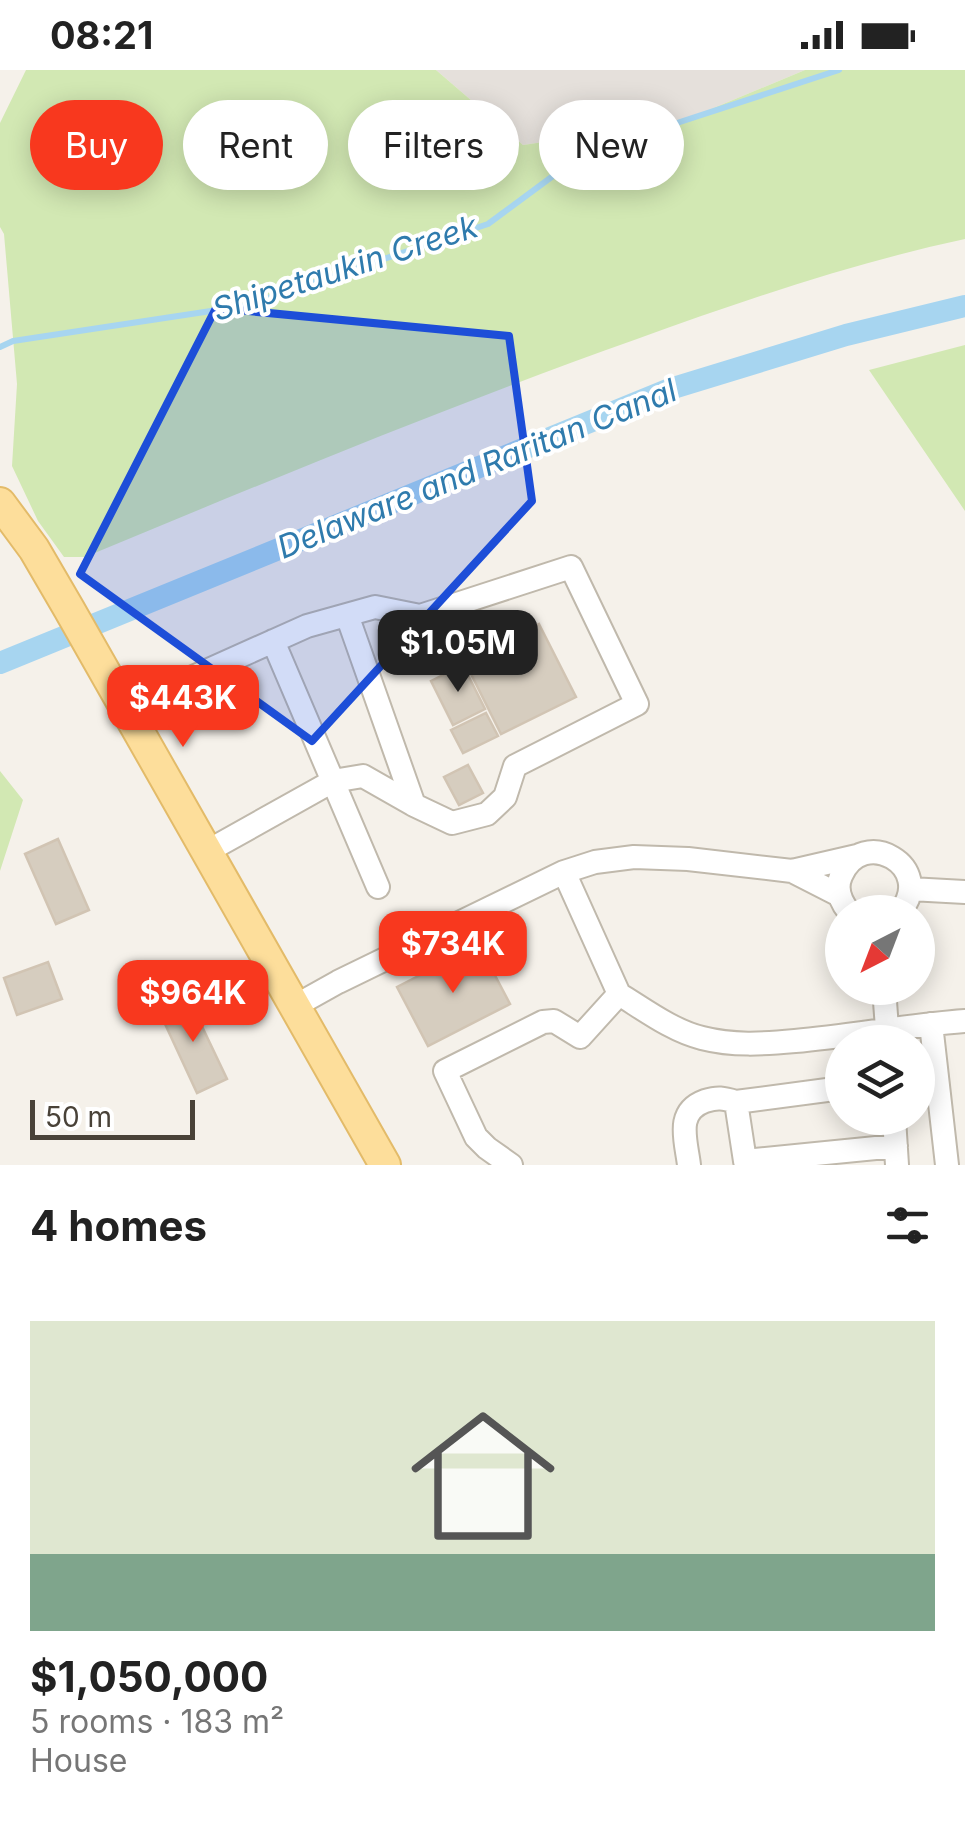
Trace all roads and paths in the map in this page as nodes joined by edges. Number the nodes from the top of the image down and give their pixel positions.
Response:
1 (0, 504) edge
2 (347, 614) junction
3 (274, 641) junction
4 (124, 708) junction
5 (333, 781) junction
6 (414, 805) junction
7 (206, 852) junction
8 (858, 855) junction
9 (792, 871) junction
10 (564, 872) junction
11 (378, 887) dead end
12 (910, 889) junction
13 (965, 892) edge
14 (830, 895) edge
15 (841, 895) edge
16 (909, 895) edge
17 (619, 994) junction
18 (296, 1006) junction
19 (965, 1021) edge
20 (932, 1024) junction
21 (929, 1025) edge
22 (825, 1040) edge
23 (825, 1090) edge
24 (736, 1102) junction
25 (692, 1106) junction
26 (897, 1156) edge
27 (862, 1157) edge
28 (385, 1165) edge
29 (512, 1165) edge
30 (688, 1165) edge
31 (701, 1165) edge
32 (947, 1165) edge

1 - 4 main road
2 - 3 lane
2 - 6 lane
2 - 6 lane
3 - 4 lane
3 - 5 lane
4 - 7 main road
5 - 6 lane
5 - 7 lane
5 - 11 lane
7 - 18 main road
8 - 9 lane
8 - 12 lane
8 - 15 lane
9 - 10 lane
9 - 14 lane
10 - 17 lane
10 - 18 lane
12 - 13 lane
12 - 16 lane
17 - 22 lane
17 - 29 lane
18 - 28 main road
19 - 20 lane
20 - 21 lane
20 - 32 lane
23 - 24 lane
24 - 25 lane
24 - 27 lane
25 - 30 lane
25 - 31 lane
26 - 27 lane

